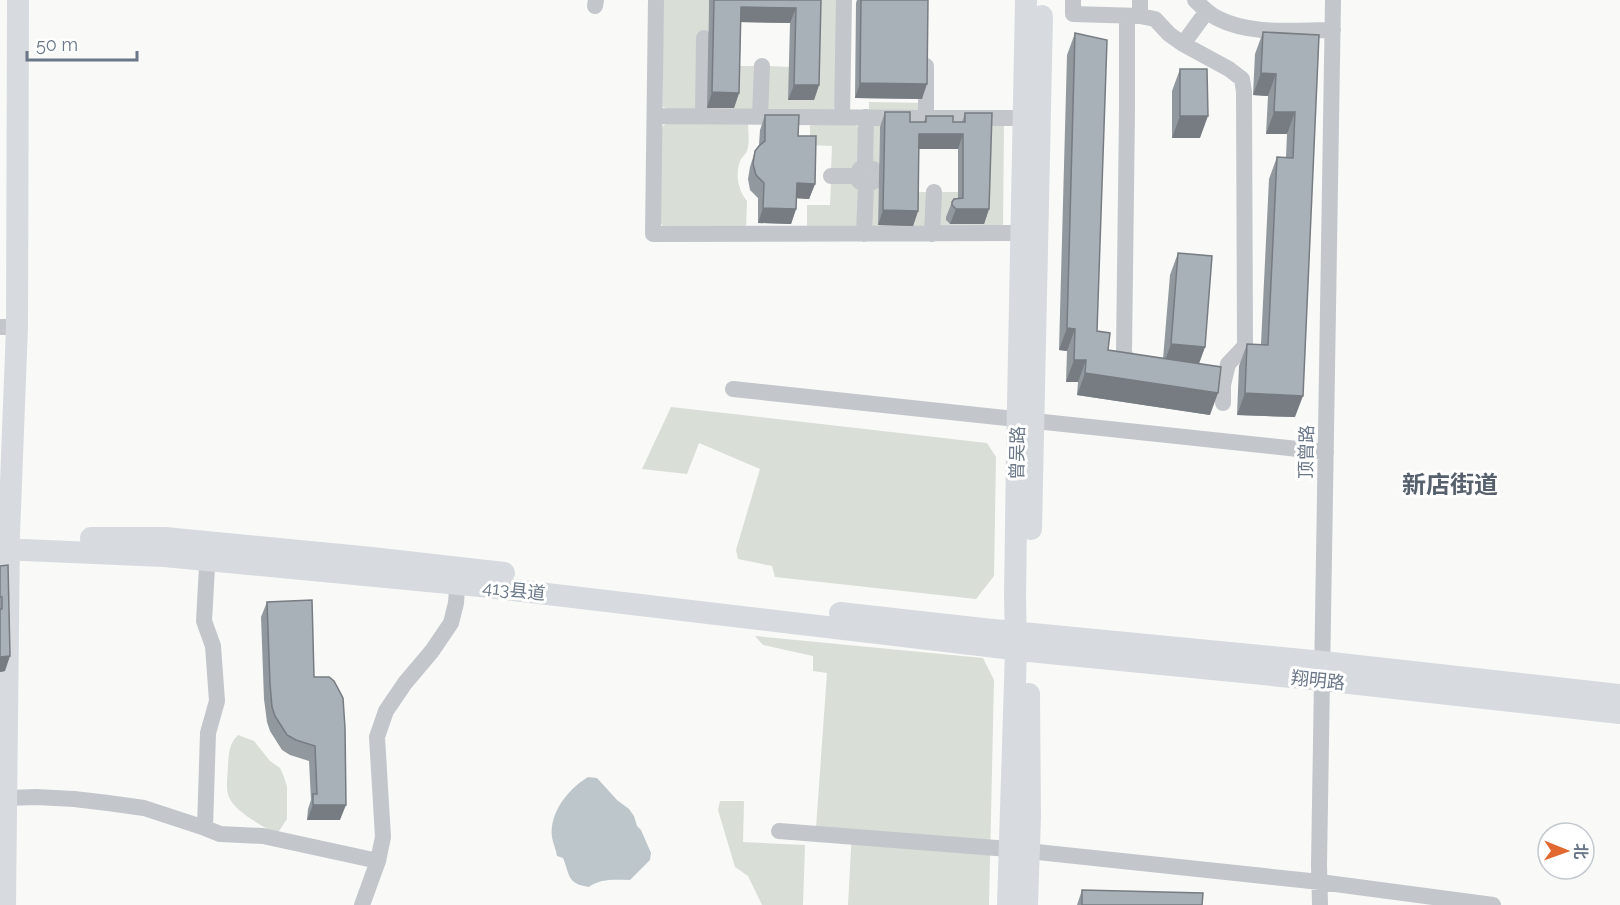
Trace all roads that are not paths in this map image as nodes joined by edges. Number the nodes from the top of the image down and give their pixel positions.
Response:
1 (18, 0) edge
2 (656, 0) edge
3 (844, 0) edge
4 (1026, 0) edge
5 (1042, 0) edge
6 (1073, 0) edge
7 (1333, 0) edge
8 (1201, 6) edge
9 (1136, 11) edge
10 (1333, 30) junction
11 (704, 38) dead end
12 (1183, 44) junction
13 (926, 47) edge
14 (762, 66) dead end
15 (655, 116) junction
16 (703, 116) junction
17 (760, 116) junction
18 (842, 117) junction
19 (866, 117) junction
20 (926, 118) junction
21 (1024, 118) junction
22 (831, 176) dead end
23 (863, 176) junction
24 (934, 192) dead end
25 (1022, 233) junction
26 (864, 234) junction
27 (932, 234) junction
28 (8, 327) edge
29 (1152, 372) edge
30 (1203, 381) edge
31 (1223, 385) junction
32 (733, 389) dead end
33 (1223, 403) dead end
34 (1026, 421) junction
35 (1326, 452) junction
36 (5, 542) edge
37 (207, 551) junction
38 (458, 576) junction
39 (1023, 641) junction
40 (1323, 671) junction
41 (1620, 695) edge
42 (1620, 713) edge
43 (6, 798) junction
44 (205, 828) junction
45 (779, 831) dead end
46 (1019, 850) junction
47 (378, 861) junction
48 (1320, 882) junction
49 (5, 905) edge
50 (362, 905) edge
51 (1008, 905) edge
52 (1027, 905) edge
53 (1320, 905) edge
54 (1493, 905) edge

1 - 28 street
2 - 15 street
3 - 18 street
4 - 21 street, 曾吴路
5 - 34 street, 曾吴路
6 - 9 street
7 - 10 street, 顶曾路
8 - 10 street
8 - 12 street
9 - 12 street
9 - 29 street
10 - 35 street, 顶曾路
11 - 16 street
12 - 31 street
13 - 20 street
14 - 17 street
15 - 16 street
15 - 26 street
16 - 17 street
17 - 18 street
18 - 19 street
19 - 20 street
19 - 23 street
20 - 21 street
21 - 25 street, 曾吴路
22 - 23 street
23 - 26 street
24 - 27 street
25 - 27 street
25 - 34 street, 曾吴路
26 - 27 street
28 - 36 street
30 - 31 street
31 - 33 street
32 - 34 street
34 - 35 street
34 - 39 street, 曾吴路
35 - 40 street, 顶曾路
36 - 37 street, 413县道
36 - 43 street
37 - 38 street, 413县道
37 - 44 street
38 - 39 street, 413县道
38 - 47 street
39 - 40 street, 翔明路
39 - 46 street, 曾吴路
40 - 41 street, 翔明路
40 - 42 street, 翔明路
40 - 48 street, 顶曾路
43 - 44 street
43 - 49 street
44 - 47 street
45 - 46 street
46 - 48 street
46 - 51 street, 曾吴路
46 - 52 street, 曾吴路
47 - 50 street
48 - 53 street, 顶曾路
48 - 54 street

